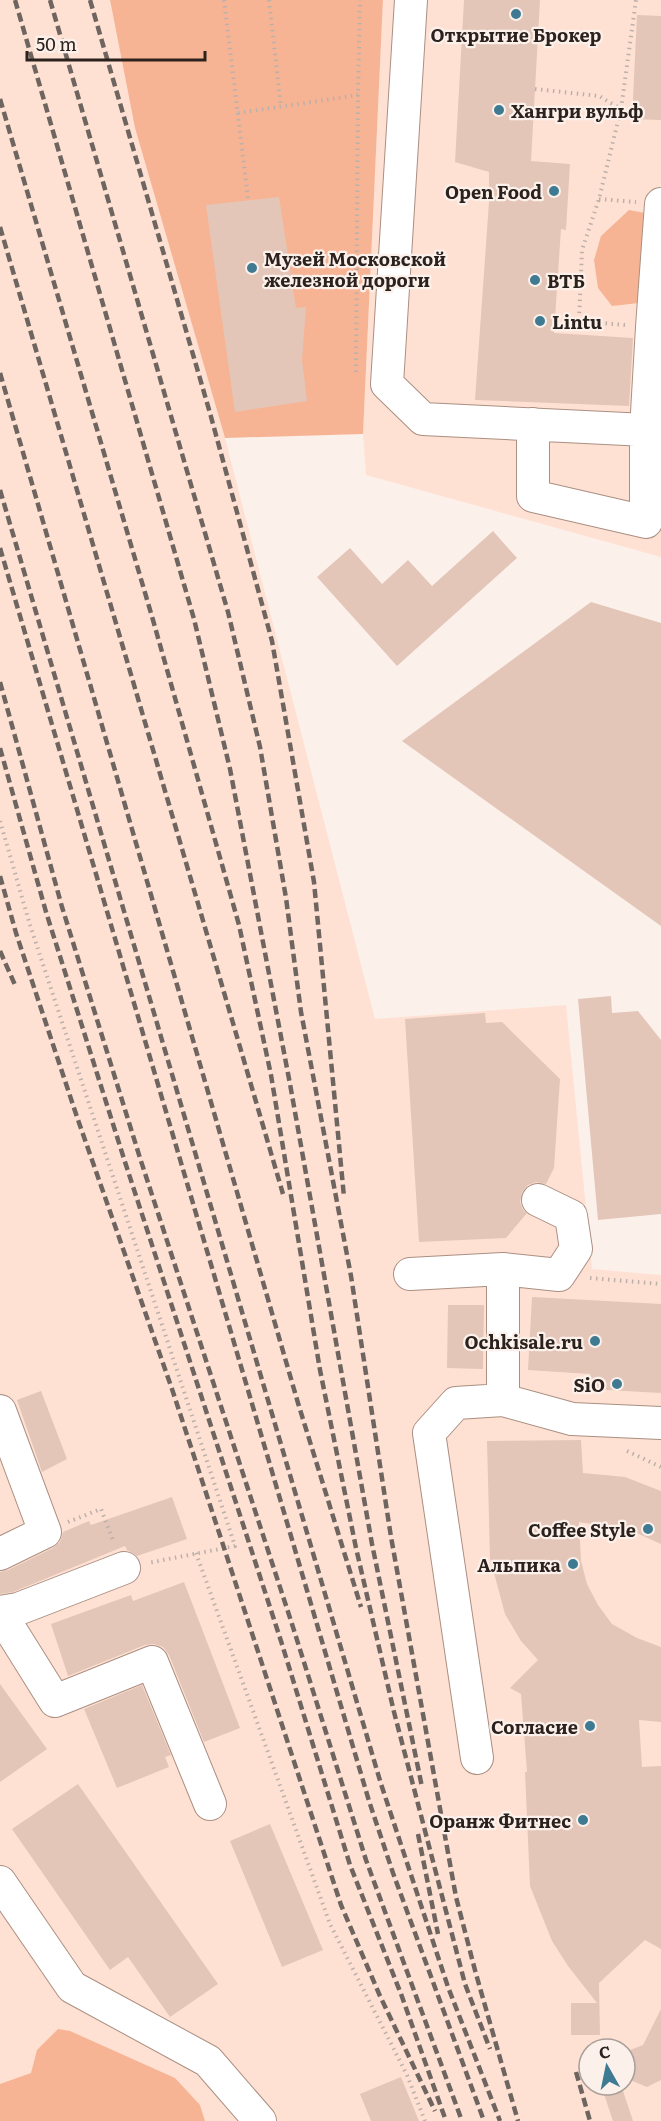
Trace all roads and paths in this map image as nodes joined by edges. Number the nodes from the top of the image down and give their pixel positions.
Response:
1 (224, 0) edge
2 (269, 0) edge
3 (360, 0) edge
4 (411, 0) edge
5 (636, 0) edge
6 (535, 89) dead end
7 (358, 95) junction
8 (281, 107) junction
9 (621, 109) junction
10 (238, 113) junction
11 (248, 198) dead end
12 (599, 199) junction
13 (661, 204) edge
14 (657, 328) edge
15 (356, 372) dead end
16 (533, 424) junction
17 (646, 430) junction
18 (0, 821) edge
19 (538, 1200) dead end
20 (503, 1269) junction
21 (410, 1274) dead end
22 (559, 1275) junction
23 (661, 1284) edge
24 (503, 1400) junction
25 (0, 1411) edge
26 (661, 1423) edge
27 (45, 1532) junction
28 (196, 1553) junction
29 (0, 1554) edge
30 (124, 1568) junction
31 (0, 1612) edge
32 (477, 1758) dead end
33 (210, 1804) dead end
34 (0, 1882) edge
35 (260, 2121) edge
36 (424, 2121) edge

1 - 10 path
2 - 8 path
3 - 7 path
4 - 16 lane
5 - 9 path
6 - 9 path
7 - 8 path
7 - 15 path
8 - 10 path
9 - 12 path
10 - 11 path
12 - 13 path
12 - 14 path
13 - 14 lane
14 - 17 lane
16 - 17 lane
16 - 17 lane
18 - 28 path
19 - 22 lane
20 - 21 lane
20 - 22 lane
20 - 24 lane
22 - 23 path
24 - 26 lane
24 - 32 lane
25 - 27 lane
27 - 29 lane
27 - 30 path
28 - 30 path
28 - 36 path
30 - 31 lane
31 - 33 lane
34 - 35 lane

